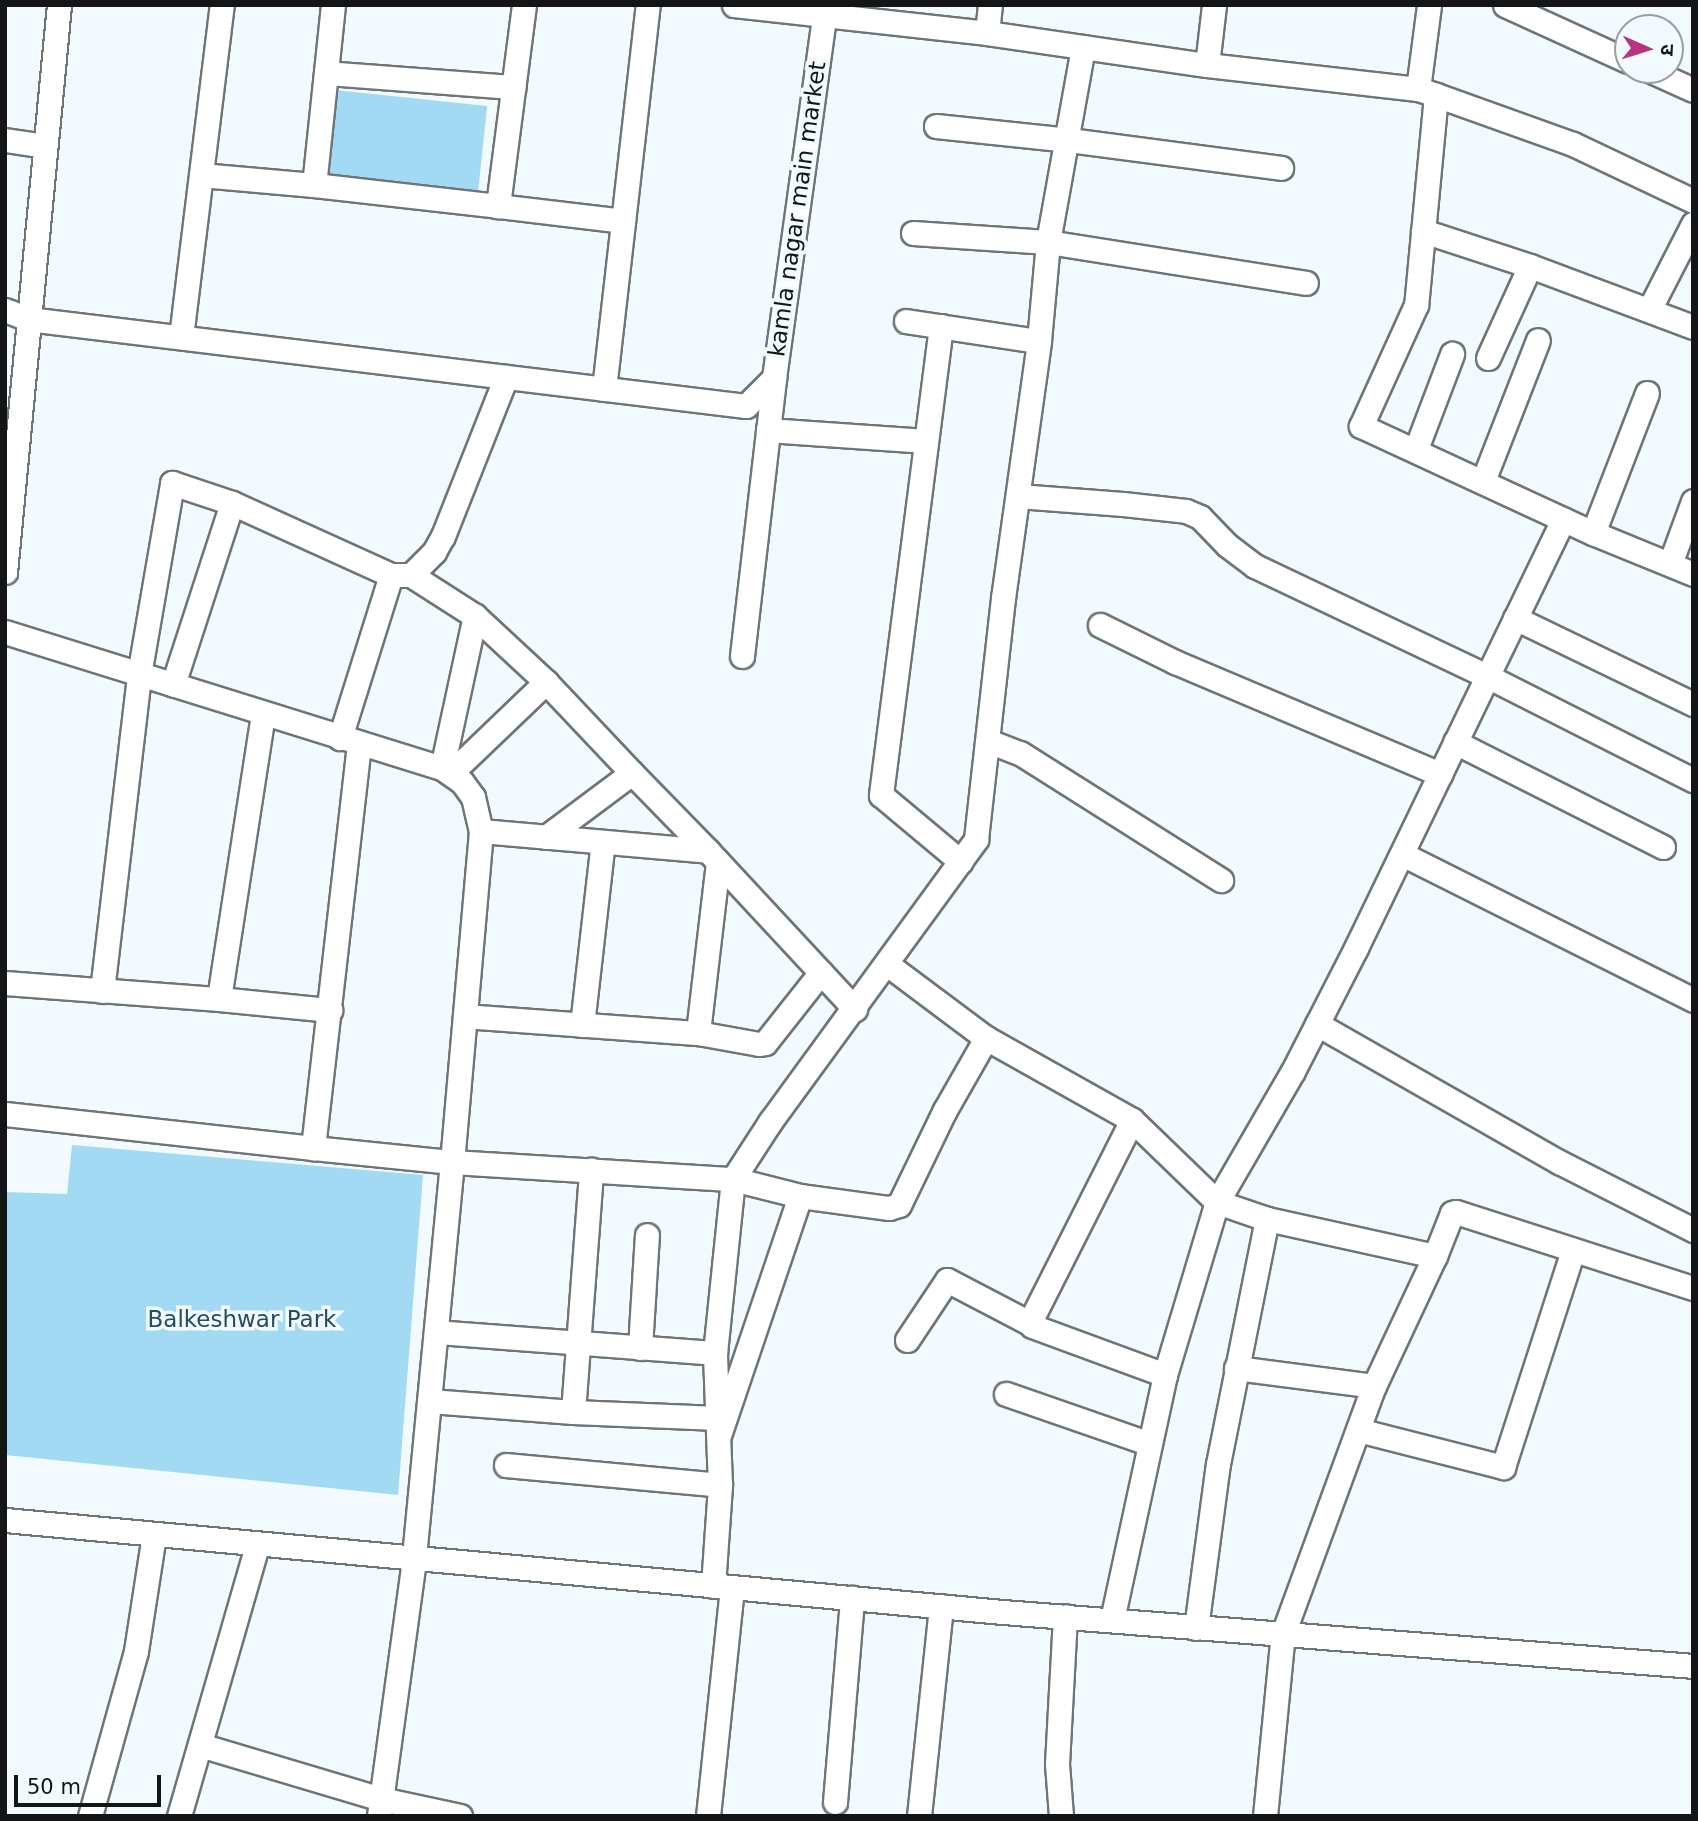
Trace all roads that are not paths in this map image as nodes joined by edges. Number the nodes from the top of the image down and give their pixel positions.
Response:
1 (59, 5) edge
2 (222, 5) edge
3 (333, 5) edge
4 (524, 5) edge
5 (648, 5) edge
6 (734, 5) edge
7 (990, 5) edge
8 (1214, 5) edge
9 (1429, 5) edge
10 (1505, 5) edge
11 (825, 11) edge
12 (987, 33) junction
13 (1083, 47) junction
14 (1614, 55) edge
15 (1207, 65) junction
16 (326, 72) junction
17 (513, 87) junction
18 (1427, 92) junction
19 (936, 126) dead end
20 (1069, 139) junction
21 (5, 141) edge
22 (45, 146) junction
23 (1281, 168) dead end
24 (201, 174) junction
25 (314, 185) junction
26 (1693, 201) edge
27 (498, 206) junction
28 (623, 221) junction
29 (1693, 224) edge
30 (1423, 231) junction
31 (914, 233) dead end
32 (1048, 242) junction
33 (1530, 267) junction
34 (1306, 282) dead end
35 (5, 310) edge
36 (1649, 310) junction
37 (28, 318) junction
38 (905, 321) dead end
39 (941, 326) junction
40 (1693, 327) edge
41 (181, 337) junction
42 (1538, 340) dead end
43 (1039, 341) junction
44 (1452, 354) dead end
45 (1488, 358) dead end
46 (506, 377) junction
47 (774, 378) junction
48 (604, 389) junction
49 (1647, 393) dead end
50 (768, 430) junction
51 (926, 441) junction
52 (1416, 449) junction
53 (1483, 481) junction
54 (1018, 496) junction
55 (1693, 500) edge
56 (232, 503) junction
57 (1563, 519) junction
58 (1593, 533) junction
59 (1670, 564) junction
60 (5, 572) edge
61 (1693, 574) edge
62 (401, 575) junction
63 (475, 615) junction
64 (1516, 618) junction
65 (1100, 625) dead end
66 (5, 632) edge
67 (742, 656) dead end
68 (139, 675) junction
69 (1487, 676) junction
70 (546, 682) junction
71 (173, 685) junction
72 (1693, 704) edge
73 (263, 714) junction
74 (350, 741) junction
75 (988, 741) junction
76 (1455, 742) junction
77 (447, 770) junction
78 (632, 773) junction
79 (1440, 774) junction
80 (1693, 779) edge
81 (481, 831) junction
82 (546, 837) junction
83 (603, 842) junction
84 (1664, 847) dead end
85 (1402, 854) junction
86 (713, 857) junction
87 (961, 863) junction
88 (1221, 880) dead end
89 (887, 964) junction
90 (821, 972) junction
91 (5, 983) edge
92 (102, 991) junction
93 (219, 999) junction
94 (1693, 1000) edge
95 (855, 1009) junction
96 (330, 1010) junction
97 (465, 1016) junction
98 (1317, 1024) junction
99 (582, 1025) junction
100 (698, 1033) junction
101 (986, 1038) junction
102 (5, 1114) edge
103 (1132, 1120) junction
104 (313, 1148) junction
105 (452, 1162) junction
106 (591, 1170) junction
107 (733, 1179) junction
108 (800, 1196) junction
109 (1217, 1202) junction
110 (1267, 1219) junction
111 (1693, 1230) edge
112 (647, 1235) dead end
113 (1573, 1250) junction
114 (1435, 1256) junction
115 (1693, 1287) edge
116 (1031, 1324) junction
117 (436, 1332) junction
118 (907, 1340) dead end
119 (577, 1344) junction
120 (640, 1348) junction
121 (715, 1353) junction
122 (1236, 1368) junction
123 (1165, 1375) junction
124 (1374, 1386) junction
125 (1006, 1394) dead end
126 (430, 1401) junction
127 (573, 1412) junction
128 (718, 1427) junction
129 (1358, 1430) junction
130 (1150, 1444) junction
131 (506, 1465) dead end
132 (720, 1485) junction
133 (5, 1520) edge
134 (154, 1535) junction
135 (257, 1545) junction
136 (415, 1560) junction
137 (723, 1587) junction
138 (852, 1598) junction
139 (941, 1606) junction
140 (1065, 1616) junction
141 (1112, 1620) junction
142 (1196, 1628) junction
143 (1283, 1634) junction
144 (1693, 1667) edge
145 (200, 1745) junction
146 (835, 1802) dead end
147 (380, 1807) edge
148 (90, 1816) edge
149 (179, 1816) edge
150 (460, 1816) edge
151 (708, 1816) edge
152 (919, 1816) edge
153 (1061, 1816) edge
154 (1265, 1816) edge

1 - 22 street
2 - 24 street
3 - 16 street
4 - 17 street
5 - 28 street
6 - 11 street
7 - 12 street
8 - 15 street
9 - 18 street
10 - 14 street
11 - 12 street
11 - 47 street, kamla nagar main market
12 - 13 street
13 - 15 street
13 - 20 street
15 - 18 street
16 - 17 street
16 - 25 street
17 - 27 street
18 - 26 street
18 - 30 street
19 - 20 street
20 - 23 street
20 - 32 street
21 - 22 street
22 - 37 street
24 - 25 street
24 - 41 street
25 - 27 street
27 - 28 street
28 - 48 street
29 - 36 street
30 - 33 street
30 - 52 street
31 - 32 street
32 - 34 street
32 - 43 street
33 - 36 street
33 - 45 street
35 - 37 street
36 - 40 street
37 - 41 street
37 - 60 street
38 - 39 street
39 - 43 street
39 - 51 street
41 - 46 street
42 - 53 street
43 - 54 street
44 - 52 street
46 - 48 street
46 - 62 street
47 - 48 street, kamla nagar main market
47 - 50 street
49 - 58 street
50 - 51 street
50 - 67 street
51 - 87 street
52 - 53 street
53 - 57 street
54 - 69 street
54 - 75 street
55 - 59 street
56 - 62 street
56 - 68 street
56 - 71 street
57 - 58 street
57 - 64 street
58 - 59 street
59 - 61 street
62 - 63 street
62 - 74 street
63 - 70 street
63 - 77 street
64 - 69 street
64 - 72 street
65 - 79 street
66 - 68 street
68 - 71 street
68 - 92 street
69 - 76 street
69 - 80 street
70 - 77 street
70 - 78 street
71 - 73 street
73 - 74 street
73 - 93 street
74 - 77 street
74 - 96 street
75 - 87 street
75 - 88 street
76 - 79 street
76 - 84 street
77 - 81 street
78 - 82 street
78 - 86 street
79 - 85 street
81 - 82 street
81 - 97 street
82 - 83 street
83 - 86 street
83 - 99 street
85 - 94 street
85 - 98 street
86 - 90 street
86 - 100 street
87 - 89 street
89 - 95 street
89 - 101 street
90 - 95 street
90 - 100 street
91 - 92 street
92 - 93 street
93 - 96 street
95 - 107 street
96 - 104 street
97 - 99 street
97 - 105 street
98 - 109 street
98 - 111 street
99 - 100 street
101 - 103 street
101 - 108 street
102 - 104 street
103 - 109 street
103 - 116 street
104 - 105 street
105 - 106 street
105 - 117 street
106 - 107 street
106 - 119 street
107 - 108 street
107 - 121 street
108 - 128 street
109 - 110 street
109 - 123 street
110 - 114 street
110 - 122 street
112 - 120 street
113 - 114 street
113 - 115 street
113 - 129 street
114 - 124 street
116 - 118 street
116 - 123 street
117 - 119 street
117 - 126 street
119 - 120 street
119 - 127 street
120 - 121 street
121 - 128 street
122 - 124 street
122 - 142 street
123 - 130 street
124 - 129 street
125 - 130 street
126 - 127 street
126 - 136 street
127 - 128 street
128 - 132 street
129 - 143 street
130 - 141 street
131 - 132 street
132 - 137 street
133 - 134 street
134 - 135 street
134 - 148 street
135 - 136 street
135 - 145 street
136 - 137 street
136 - 147 street
137 - 138 street
137 - 151 street
138 - 139 street
138 - 146 street
139 - 140 street
139 - 152 street
140 - 141 street
140 - 153 street
141 - 142 street
142 - 143 street
143 - 144 street
143 - 154 street
145 - 147 street
145 - 149 street
147 - 150 street

